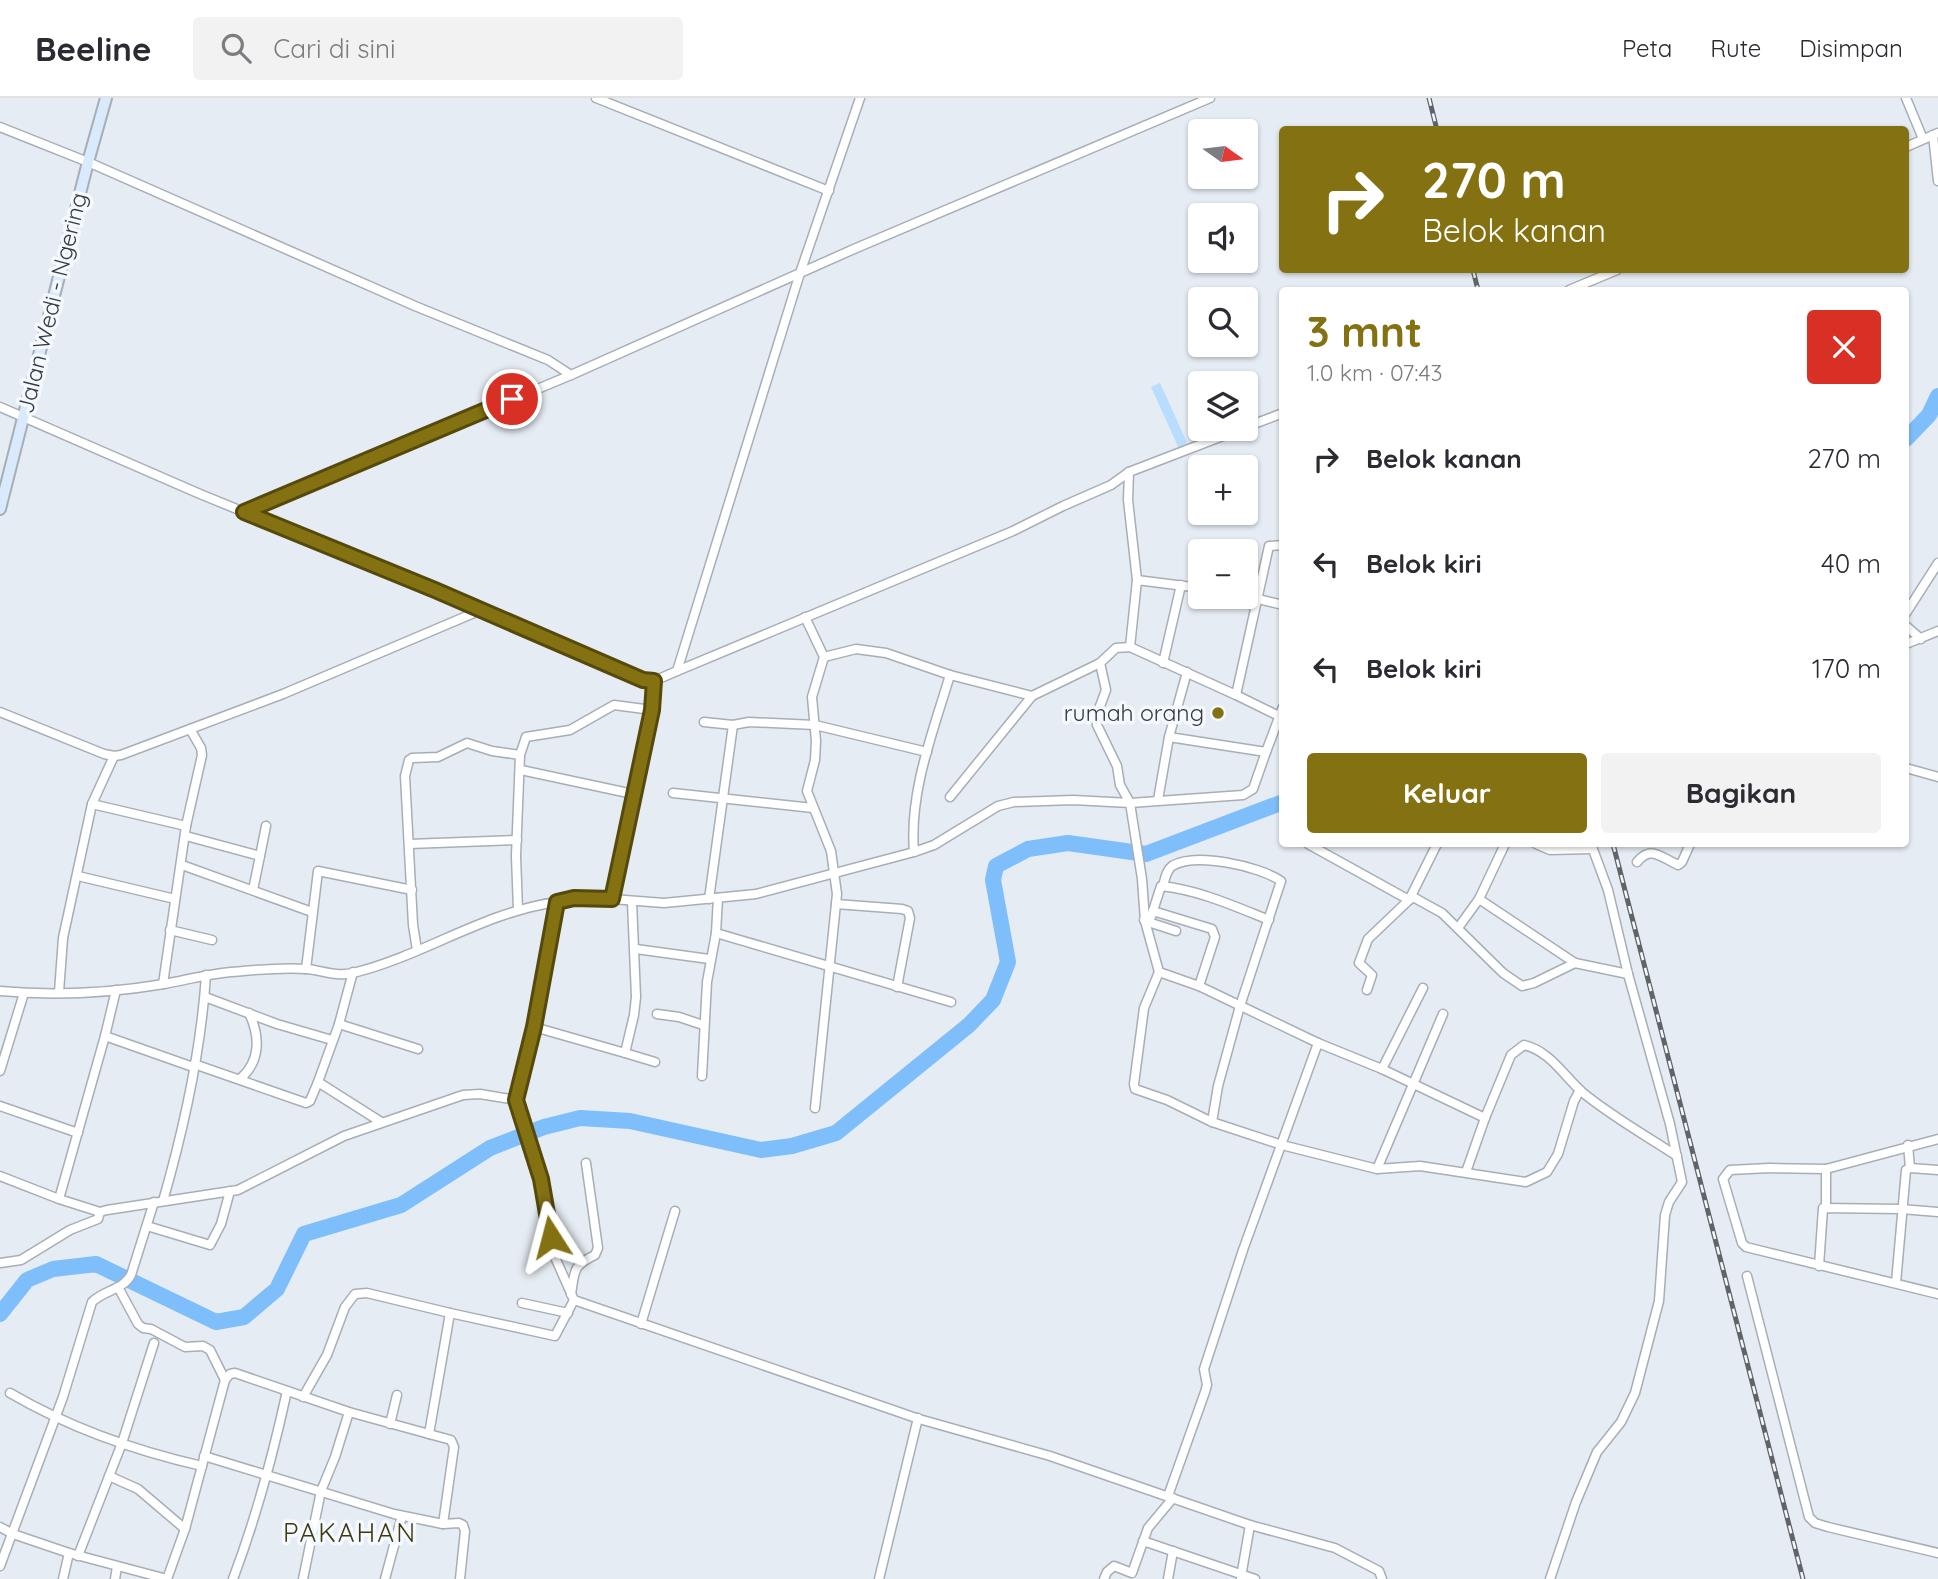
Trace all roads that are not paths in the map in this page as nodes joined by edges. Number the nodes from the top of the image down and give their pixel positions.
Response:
1 (106, 98) edge
2 (596, 98) edge
3 (860, 98) edge
4 (1210, 98) edge
5 (1906, 98) edge
6 (0, 127) edge
7 (1935, 134) edge
8 (1923, 139) junction
9 (1909, 146) edge
10 (88, 162) junction
11 (1938, 181) edge
12 (829, 191) junction
13 (800, 273) junction
14 (1610, 273) edge
15 (1576, 287) edge
16 (571, 375) junction
17 (0, 407) edge
18 (1279, 415) edge
19 (24, 416) junction
20 (1258, 423) edge
21 (1210, 441) edge
22 (1129, 472) junction
23 (0, 509) edge
24 (244, 512) junction
25 (1279, 545) edge
26 (1938, 563) edge
27 (1137, 580) junction
28 (1181, 585) junction
29 (1188, 586) edge
30 (1258, 599) joint
31 (1279, 604) edge
32 (1909, 608) edge
33 (1256, 609) edge
34 (481, 610) junction
35 (805, 617) junction
36 (1909, 629) edge
37 (1938, 631) edge
38 (1921, 639) junction
39 (1909, 643) edge
40 (1130, 647) junction
41 (824, 657) junction
42 (1100, 663) junction
43 (1163, 663) junction
44 (677, 671) junction
45 (1187, 672) junction
46 (950, 675) junction
47 (654, 681) junction
48 (1237, 695) junction
49 (1032, 696) junction
50 (652, 710) junction
51 (0, 712) edge
52 (1279, 717) edge
53 (704, 722) dead end
54 (1279, 723) edge
55 (733, 725) junction
56 (815, 725) junction
57 (190, 729) junction
58 (1169, 737) junction
59 (927, 752) junction
60 (1266, 752) junction
61 (520, 755) junction
62 (114, 756) junction
63 (521, 769) junction
64 (1909, 769) edge
65 (1938, 776) edge
66 (673, 793) dead end
67 (634, 794) junction
68 (950, 797) dead end
69 (721, 798) junction
70 (1158, 800) junction
71 (1130, 803) junction
72 (92, 804) junction
73 (813, 808) junction
74 (267, 826) dead end
75 (186, 831) junction
76 (517, 840) junction
77 (409, 844) junction
78 (1313, 847) edge
79 (1436, 847) edge
80 (1504, 847) edge
81 (1543, 847) edge
82 (1581, 847) edge
83 (1591, 847) edge
84 (1689, 847) edge
85 (914, 852) junction
86 (260, 856) junction
87 (1637, 862) dead end
88 (182, 866) junction
89 (835, 874) junction
90 (78, 876) junction
91 (1163, 886) junction
92 (253, 890) junction
93 (412, 890) junction
94 (718, 898) junction
95 (175, 899) junction
96 (612, 899) junction
97 (709, 899) junction
98 (1479, 899) junction
99 (1409, 900) junction
100 (557, 902) junction
101 (632, 902) junction
102 (836, 904) junction
103 (518, 910) junction
104 (1153, 911) junction
105 (312, 912) junction
106 (1144, 920) junction
107 (1269, 920) junction
108 (1458, 928) junction
109 (170, 930) junction
110 (1176, 931) dead end
111 (716, 933) junction
112 (212, 940) dead end
113 (636, 949) junction
114 (416, 950) junction
115 (709, 959) junction
116 (1575, 963) junction
117 (830, 967) junction
118 (306, 969) junction
119 (354, 972) junction
120 (1159, 972) junction
121 (1628, 974) junction
122 (206, 975) junction
123 (163, 985) junction
124 (1199, 986) junction
125 (897, 987) junction
126 (1423, 988) dead end
127 (116, 990) junction
128 (1367, 990) dead end
129 (0, 991) edge
130 (59, 992) junction
131 (24, 993) junction
132 (205, 997) junction
133 (951, 1002) dead end
134 (1240, 1006) junction
135 (249, 1013) junction
136 (657, 1014) dead end
137 (1443, 1014) dead end
138 (339, 1024) junction
139 (703, 1025) junction
140 (534, 1027) junction
141 (105, 1036) junction
142 (332, 1041) junction
143 (1318, 1043) junction
144 (418, 1049) dead end
145 (625, 1053) junction
146 (655, 1062) dead end
147 (193, 1065) junction
148 (1382, 1069) junction
149 (0, 1071) edge
150 (702, 1076) dead end
151 (240, 1079) junction
152 (318, 1082) junction
153 (1414, 1084) junction
154 (1580, 1090) junction
155 (516, 1100) junction
156 (0, 1106) edge
157 (815, 1108) dead end
158 (1485, 1118) junction
159 (381, 1122) junction
160 (1212, 1122) junction
161 (79, 1133) junction
162 (1938, 1139) edge
163 (1282, 1145) junction
164 (1908, 1145) junction
165 (1677, 1156) junction
166 (586, 1163) dead end
167 (1910, 1168) junction
168 (1826, 1169) junction
169 (1377, 1170) junction
170 (1938, 1170) edge
171 (1466, 1172) junction
172 (0, 1175) edge
173 (230, 1191) junction
174 (58, 1199) junction
175 (156, 1205) junction
176 (1826, 1207) junction
177 (1901, 1209) junction
178 (675, 1211) dead end
179 (1938, 1212) edge
180 (100, 1214) junction
181 (147, 1226) junction
182 (0, 1263) edge
183 (1819, 1266) junction
184 (1747, 1276) dead end
185 (125, 1282) junction
186 (1896, 1283) junction
187 (1938, 1294) edge
188 (572, 1298) junction
189 (522, 1303) dead end
190 (568, 1313) junction
191 (450, 1314) junction
192 (641, 1324) junction
193 (154, 1343) dead end
194 (225, 1380) junction
195 (287, 1391) junction
196 (10, 1394) dead end
197 (397, 1395) dead end
198 (303, 1397) junction
199 (349, 1412) junction
200 (56, 1418) junction
201 (918, 1418) junction
202 (390, 1424) junction
203 (429, 1434) junction
204 (122, 1443) junction
205 (204, 1456) junction
206 (202, 1466) junction
207 (266, 1475) junction
208 (109, 1476) junction
209 (321, 1491) junction
210 (1171, 1497) junction
211 (402, 1516) junction
212 (443, 1524) junction
213 (1250, 1525) junction
214 (0, 1527) edge
215 (185, 1529) junction
216 (13, 1534) junction
217 (1143, 1541) junction
218 (1173, 1551) junction
219 (1938, 1553) edge
220 (73, 1555) junction
221 (0, 1566) edge
222 (117, 1567) junction
223 (1132, 1576) edge
224 (1241, 1576) edge
225 (64, 1579) edge
226 (115, 1579) edge
227 (167, 1579) edge
228 (233, 1579) edge
229 (303, 1579) edge
230 (385, 1579) edge
231 (460, 1579) edge
232 (879, 1579) edge
233 (1104, 1579) edge
234 (1168, 1579) edge
235 (1255, 1579) edge
236 (1382, 1579) edge
237 (1550, 1579) edge

1 - 10 main road, Jalan Wedi - Ngering
2 - 12 street
3 - 12 street
4 - 13 street
5 - 8 street
6 - 10 street
7 - 8 street
7 - 11 street
8 - 9 street
10 - 16 street
10 - 19 main road, Jalan Wedi - Ngering
12 - 13 street
13 - 16 street
13 - 44 street
14 - 15 street
16 - 24 street
17 - 19 street
18 - 20 street
19 - 23 main road, Jalan Wedi - Ngering
19 - 24 street
21 - 22 street
22 - 27 street
22 - 35 street
24 - 34 street
25 - 30 street
26 - 32 street
27 - 28 street
27 - 40 street
28 - 29 street
28 - 43 street
30 - 31 street
33 - 48 street
34 - 47 street
34 - 57 street
35 - 41 street
35 - 44 street
36 - 38 street
37 - 38 street
38 - 39 street
40 - 42 street
40 - 43 street
41 - 46 street
41 - 56 street
42 - 49 street
42 - 71 street
43 - 45 street
44 - 47 street
45 - 48 street
45 - 58 street
46 - 49 street
46 - 59 street
47 - 50 street
48 - 52 street
49 - 68 street
50 - 61 street
50 - 67 street
51 - 62 street
53 - 55 street
54 - 60 street
55 - 56 street
55 - 69 street
56 - 59 street
56 - 73 street
57 - 62 street
57 - 75 street
58 - 60 street
58 - 70 street
59 - 85 street
60 - 70 street
61 - 63 street
61 - 77 street
62 - 72 street
63 - 67 street
63 - 76 street
64 - 65 street
66 - 69 street
67 - 96 street
69 - 73 street
69 - 97 street
70 - 71 street
71 - 85 street
71 - 106 street
72 - 75 street
72 - 90 street
73 - 89 street
74 - 86 street
75 - 86 street
75 - 88 street
76 - 77 street
76 - 103 street
77 - 93 street
78 - 99 street
79 - 99 street
80 - 98 street
81 - 82 street
83 - 121 street
84 - 87 street
85 - 89 street
86 - 92 street
88 - 92 street
88 - 95 street
89 - 94 street
89 - 102 street
90 - 95 street
90 - 130 street
91 - 104 street
91 - 107 street
91 - 107 street
92 - 105 street
93 - 105 street
93 - 114 street
94 - 97 street
94 - 111 street
95 - 109 street
96 - 100 street
96 - 101 street
97 - 101 street
98 - 108 street
98 - 116 street
99 - 108 street
99 - 128 street
100 - 103 street
100 - 140 street
101 - 113 street
102 - 117 street
102 - 125 street
103 - 114 street
104 - 106 street
104 - 124 street
105 - 118 street
106 - 110 street
106 - 120 street
107 - 134 street
108 - 116 street
109 - 112 street
109 - 123 street
111 - 115 street
111 - 117 street
113 - 115 street
113 - 145 street
114 - 119 street
115 - 139 street
116 - 121 street
117 - 125 street
117 - 157 street
118 - 119 street
118 - 122 street
119 - 138 street
120 - 124 street
120 - 160 street
121 - 165 street
122 - 123 street
122 - 132 street
123 - 127 street
124 - 134 street
125 - 133 street
126 - 148 street
127 - 130 street
127 - 141 street
129 - 131 street
130 - 131 street
131 - 149 street
132 - 135 street
132 - 147 street
134 - 143 street
134 - 160 street
135 - 142 street
135 - 151 street
136 - 139 street
137 - 153 street
138 - 142 street
138 - 144 street
139 - 150 street
140 - 145 street
140 - 155 street
141 - 147 street
141 - 161 street
142 - 152 street
143 - 148 street
143 - 163 street
145 - 146 street
147 - 151 street
147 - 175 street
148 - 153 street
151 - 152 street
152 - 159 street
153 - 158 street
153 - 169 street
154 - 158 street
154 - 165 street
154 - 171 street
155 - 159 street
155 - 188 street
156 - 161 street
158 - 171 street
159 - 173 street
160 - 163 street
161 - 174 street
162 - 164 street
163 - 169 street
163 - 210 street
164 - 167 street
164 - 168 street
165 - 237 street
166 - 188 street
167 - 170 street
167 - 177 street
168 - 176 street
168 - 183 street
169 - 171 street
172 - 174 street
173 - 175 street
173 - 181 street
174 - 180 street
175 - 180 street
175 - 181 street
176 - 177 street
176 - 183 street
177 - 179 street
177 - 186 street
178 - 192 street
180 - 182 street
181 - 185 street
183 - 186 street
184 - 219 street
185 - 194 street
185 - 200 street
186 - 187 street
188 - 190 street
188 - 192 street
189 - 190 street
190 - 191 street
191 - 198 street
191 - 203 street
192 - 201 street
193 - 204 street
194 - 195 street
194 - 205 street
195 - 198 street
195 - 207 street
196 - 200 street
197 - 202 street
198 - 199 street
199 - 202 street
199 - 209 street
200 - 204 street
200 - 216 street
201 - 210 street
201 - 232 street
202 - 203 street
203 - 212 street
204 - 206 street
204 - 208 street
205 - 206 street
205 - 207 street
206 - 215 street
207 - 209 street
207 - 228 street
208 - 215 street
208 - 220 street
209 - 211 street
209 - 229 street
210 - 213 street
210 - 217 street
211 - 212 street
211 - 230 street
212 - 231 street
213 - 224 street
213 - 236 street
214 - 216 street
215 - 227 street
216 - 220 street
216 - 221 street
217 - 218 street
217 - 223 street
218 - 224 street
218 - 234 street
220 - 222 street
220 - 225 street
222 - 226 street
222 - 227 street
223 - 233 street
224 - 235 street

